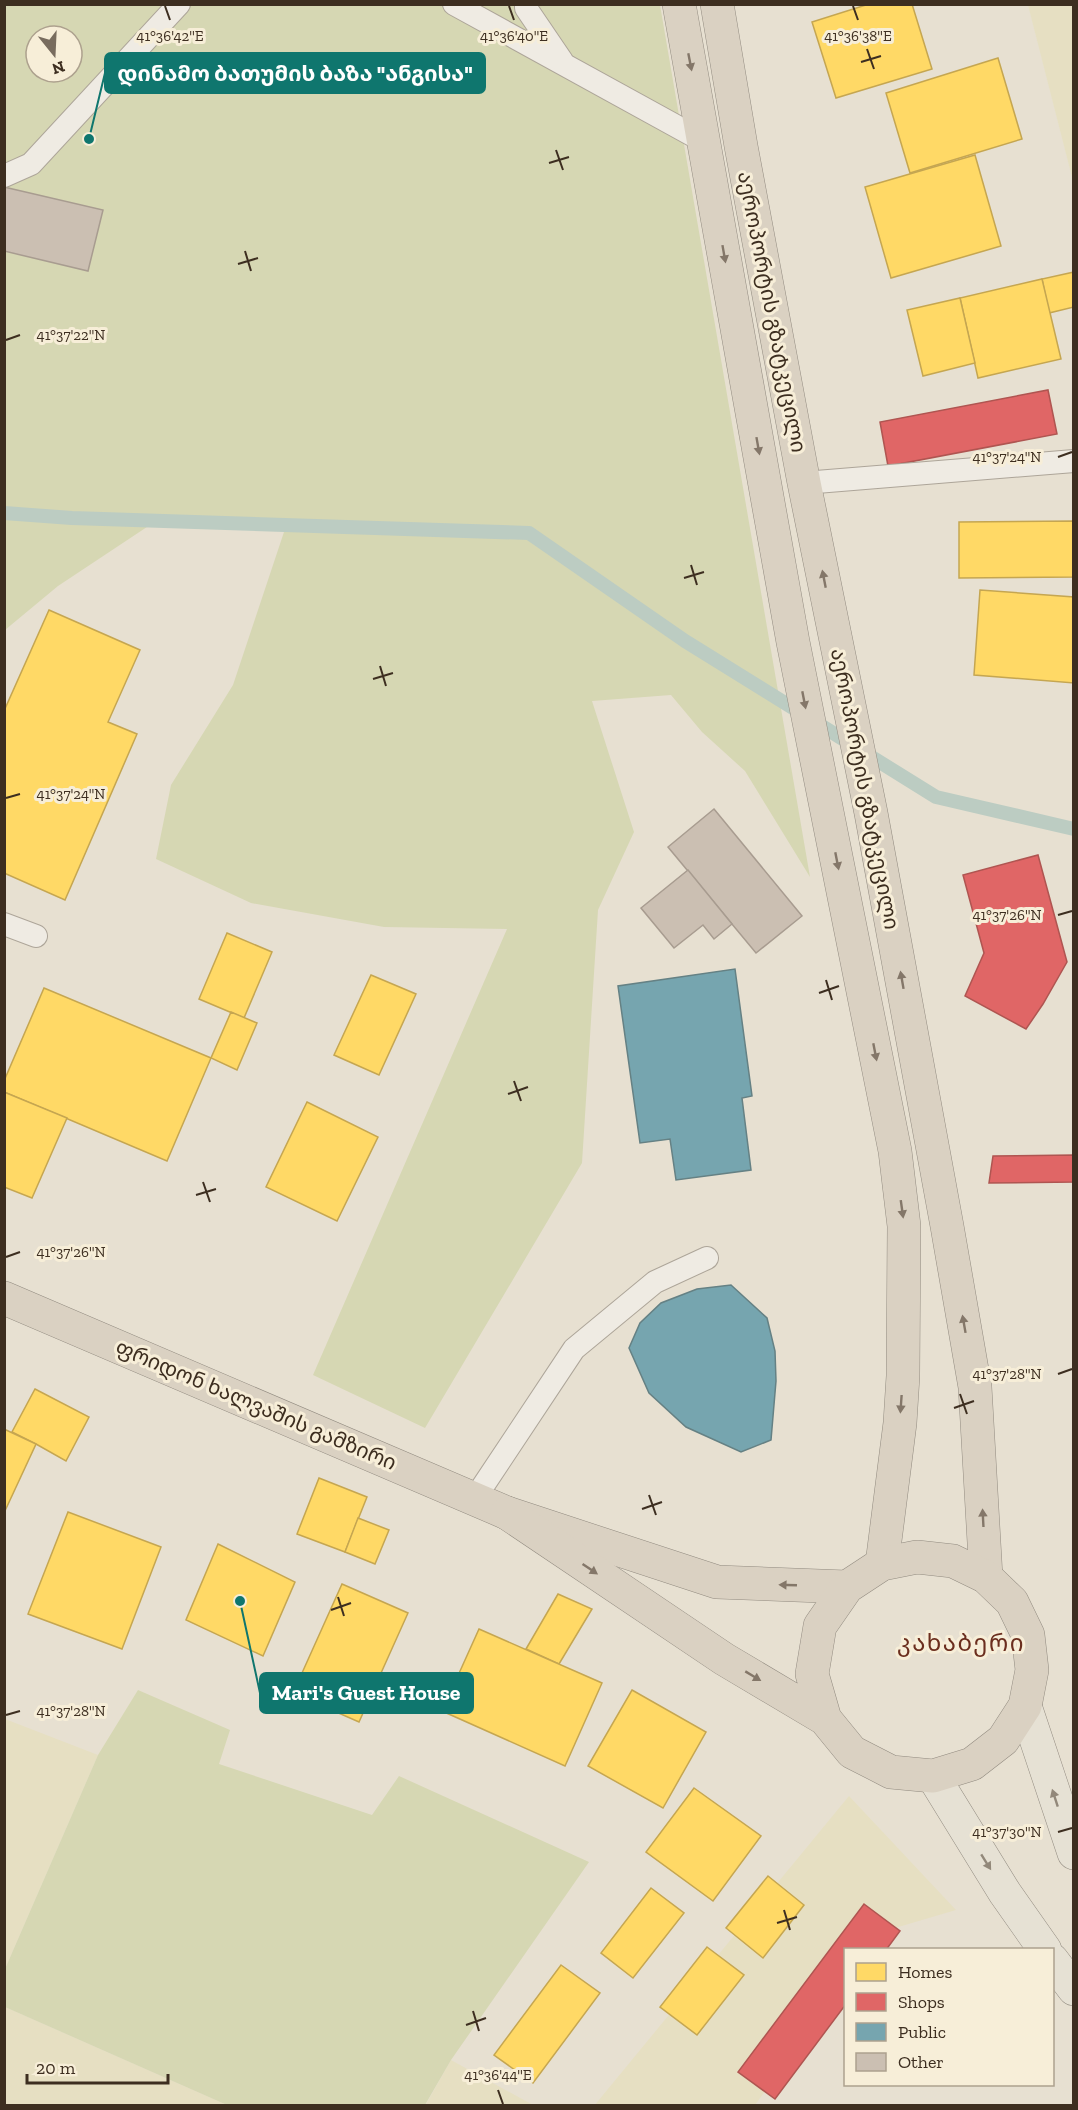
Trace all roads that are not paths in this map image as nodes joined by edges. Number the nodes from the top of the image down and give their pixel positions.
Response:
1 (179, 4) edge
2 (454, 4) edge
3 (526, 4) edge
4 (679, 4) edge
5 (717, 4) edge
6 (564, 64) junction
7 (705, 142) junction
8 (4, 176) edge
9 (1074, 461) edge
10 (804, 483) junction
11 (4, 924) edge
12 (36, 936) dead end
13 (707, 1258) dead end
14 (4, 1298) edge
15 (475, 1498) junction
16 (507, 1513) junction
17 (882, 1564) junction
18 (986, 1576) junction
19 (847, 1587) junction
20 (1024, 1706) junction
21 (825, 1719) junction
22 (933, 1776) junction
23 (1074, 1853) edge
24 (1044, 1948) edge
25 (1054, 1961) edge
26 (1074, 1989) edge

1 - 8 lane
2 - 6 lane
3 - 6 lane
4 -> 7 highway, აეროპორტის გზატკეცილი
5 - 10 highway, აეროპორტის გზატკეცილი
6 - 7 lane
7 -> 17 highway, აეროპორტის გზატკეცილი
9 - 10 lane
18 -> 10 highway, აეროპორტის გზატკეცილი
11 - 12 lane
13 - 15 lane
14 - 15 highway, ფრიდონ ხალვაშის გამზირი
15 - 16 highway, ფრიდონ ხალვაშის გამზირი
19 -> 16 highway
16 -> 21 highway
17 - 18 highway
17 - 19 highway
18 - 20 highway
19 - 21 highway
20 - 22 highway
23 -> 20 main road
21 - 22 highway
22 -> 24 main road
25 - 26 main road

